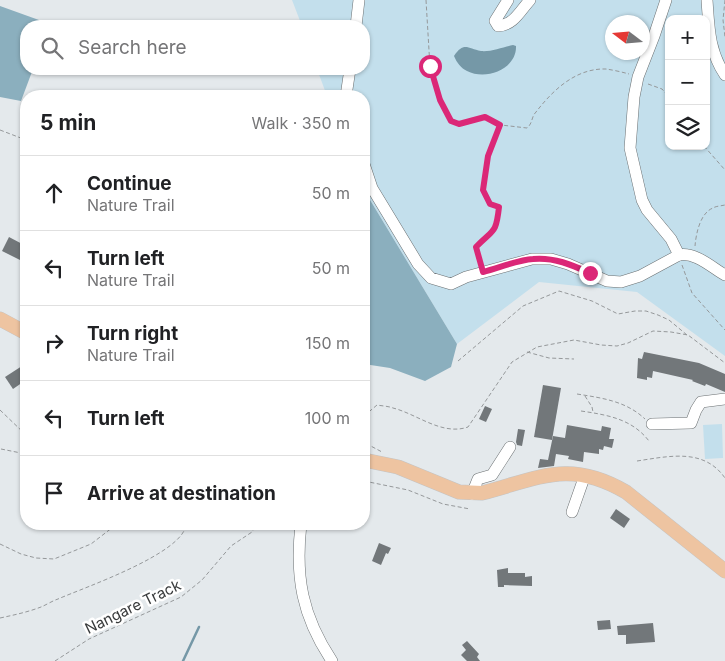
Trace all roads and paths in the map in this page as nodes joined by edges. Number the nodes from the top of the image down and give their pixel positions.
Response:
1 (359, 0) edge
2 (426, 0) edge
3 (508, 0) edge
4 (530, 0) edge
5 (666, 0) edge
6 (707, 0) edge
7 (724, 0) edge
8 (357, 20) edge
9 (725, 37) edge
10 (349, 75) edge
11 (725, 75) edge
12 (638, 77) junction
13 (347, 90) edge
14 (665, 92) edge
15 (500, 125) junction
16 (0, 130) edge
17 (20, 138) edge
18 (708, 150) edge
19 (725, 170) edge
20 (370, 182) edge
21 (725, 205) edge
22 (679, 255) junction
23 (693, 255) junction
24 (483, 272) junction
25 (725, 275) edge
26 (0, 319) edge
27 (20, 330) edge
28 (725, 330) edge
29 (688, 336) junction
30 (526, 352) junction
31 (574, 359) dead end
32 (458, 361) dead end
33 (725, 363) edge
34 (577, 394) dead end
35 (584, 395) junction
36 (725, 399) edge
37 (0, 410) edge
38 (370, 411) edge
39 (581, 411) dead end
40 (593, 413) junction
41 (649, 423) joint
42 (20, 429) edge
43 (649, 442) dead end
44 (370, 446) edge
45 (510, 447) dead end
46 (1, 449) edge
47 (20, 453) edge
48 (384, 453) dead end
49 (370, 461) edge
50 (637, 461) dead end
51 (584, 475) junction
52 (725, 478) edge
53 (370, 482) edge
54 (472, 494) junction
55 (470, 510) dead end
56 (572, 512) dead end
57 (109, 530) edge
58 (185, 530) edge
59 (254, 530) edge
60 (301, 530) edge
61 (0, 544) edge
62 (725, 571) edge
63 (0, 618) edge
64 (55, 661) edge
65 (332, 661) edge

1 - 8 street
2 - 15 path
3 - 4 street
5 - 12 street
6 - 11 street
7 - 9 path
10 - 13 street
12 - 14 path
12 - 15 path
12 - 22 street
15 - 24 path
16 - 17 path
18 - 19 path
20 - 24 street
21 - 23 path
22 - 23 street
22 - 24 street
22 - 28 path
23 - 25 street
26 - 27 main road
29 - 30 path
29 - 32 path
29 - 33 path
30 - 31 path
30 - 38 path
34 - 35 path
35 - 40 path
35 - 41 path
36 - 41 street
37 - 42 path
39 - 40 path
40 - 43 path
44 - 48 path
45 - 54 street
46 - 47 path
49 - 54 main road
50 - 52 path
51 - 54 main road
51 - 56 street
51 - 62 main road
53 - 55 path
57 - 61 path
58 - 63 path
59 - 64 path, Nangare Track
60 - 65 street

